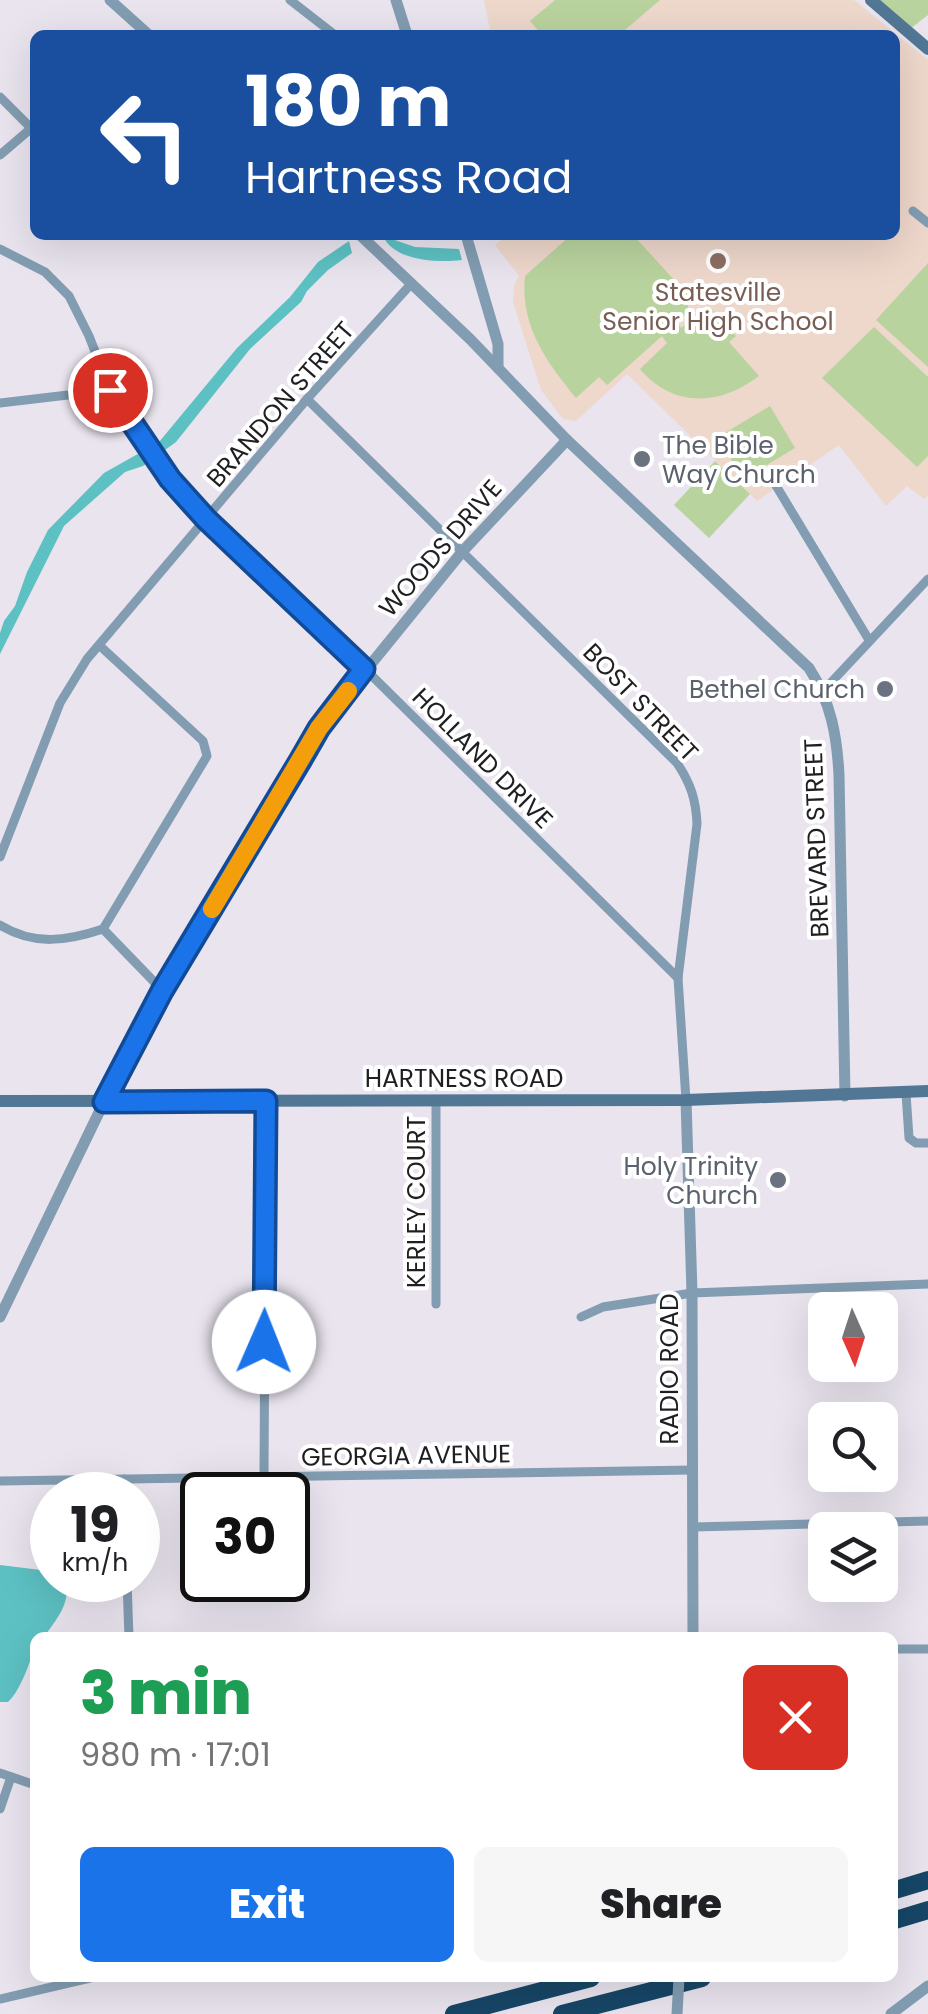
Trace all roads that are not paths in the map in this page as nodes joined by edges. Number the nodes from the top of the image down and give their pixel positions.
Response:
1 (110, 0) edge
2 (290, 0) edge
3 (396, 0) edge
4 (871, 0) edge
5 (140, 30) edge
6 (329, 30) edge
7 (405, 30) edge
8 (928, 49) edge
9 (0, 98) edge
10 (30, 124) edge
11 (30, 130) edge
12 (0, 155) edge
13 (913, 210) dead end
14 (928, 223) edge
15 (365, 240) edge
16 (467, 240) edge
17 (0, 249) edge
18 (411, 284) junction
19 (498, 368) junction
20 (110, 390) junction
21 (307, 399) junction
22 (0, 403) edge
23 (567, 440) junction
24 (768, 474) dead end
25 (206, 519) junction
26 (462, 552) junction
27 (928, 579) edge
28 (868, 640) junction
29 (99, 645) junction
30 (364, 669) junction
31 (824, 690) junction
32 (0, 858) edge
33 (0, 925) edge
34 (102, 929) junction
35 (678, 978) junction
36 (162, 991) junction
37 (928, 1091) edge
38 (906, 1092) junction
39 (845, 1096) junction
40 (436, 1100) junction
41 (686, 1100) junction
42 (0, 1101) edge
43 (266, 1101) junction
44 (104, 1102) junction
45 (928, 1144) edge
46 (928, 1284) edge
47 (692, 1293) junction
48 (436, 1304) dead end
49 (0, 1317) edge
50 (581, 1317) dead end
51 (692, 1470) junction
52 (264, 1472) edge
53 (310, 1476) edge
54 (0, 1481) edge
55 (30, 1481) edge
56 (928, 1521) edge
57 (692, 1526) junction
58 (128, 1602) edge
59 (129, 1632) edge
60 (695, 1632) edge
61 (928, 1649) edge
62 (898, 1650) edge
63 (0, 1773) edge
64 (11, 1777) junction
65 (30, 1783) edge
66 (0, 1809) edge
67 (928, 1880) edge
68 (898, 1889) edge
69 (928, 1910) edge
70 (898, 1919) edge
71 (74, 1982) edge
72 (576, 1982) edge
73 (679, 1982) edge
74 (686, 1982) edge
75 (928, 1986) edge
76 (0, 2000) edge
77 (454, 2014) edge
78 (562, 2014) edge
79 (677, 2014) edge
80 (892, 2014) edge

1 - 5 street
2 - 6 street
3 - 7 street
4 - 8 main road
9 - 10 street
11 - 12 street
13 - 14 street
15 - 18 street, BREVARD STREET
16 - 19 street
17 - 20 street, HOLLAND DRIVE
18 - 19 street, BREVARD STREET
18 - 21 street, BRANDON STREET
19 - 23 street, BREVARD STREET
20 - 22 street
20 - 25 street, HOLLAND DRIVE
21 - 25 street, BRANDON STREET
21 - 26 street, BOST STREET
23 - 26 street, WOODS DRIVE
23 - 31 street, BREVARD STREET
24 - 28 street
25 - 29 street, BRANDON STREET
25 - 30 street, HOLLAND DRIVE
26 - 30 street, WOODS DRIVE
26 - 35 street, BOST STREET
27 - 28 street
28 - 31 street
29 - 32 street, BRANDON STREET
29 - 34 street
30 - 35 street, HOLLAND DRIVE
30 - 36 street, WOODS DRIVE
31 - 39 street, BREVARD STREET
33 - 34 street
34 - 36 street
35 - 41 street, BOST STREET
36 - 44 street, WOODS DRIVE
37 - 38 main road, HARTNESS ROAD
38 - 39 main road, HARTNESS ROAD
38 - 45 street
39 - 41 main road, HARTNESS ROAD
40 - 41 main road, HARTNESS ROAD
40 - 43 main road, HARTNESS ROAD
40 - 48 street, KERLEY COURT
41 - 47 street, RADIO ROAD
42 - 44 main road, HARTNESS ROAD
43 - 44 main road, HARTNESS ROAD
43 - 52 street
44 - 49 street, WOODS DRIVE
46 - 47 street
47 - 50 street
47 - 51 street, RADIO ROAD
51 - 53 street, GEORGIA AVENUE
51 - 57 street, RADIO ROAD
54 - 55 street, GEORGIA AVENUE
56 - 57 street
57 - 60 street, RADIO ROAD
58 - 59 street
61 - 62 street
63 - 64 street
64 - 65 street
64 - 66 street
67 - 68 highway
69 - 70 highway
71 - 76 street
72 - 77 highway
73 - 79 street, bridge
74 - 78 highway
75 - 80 street

